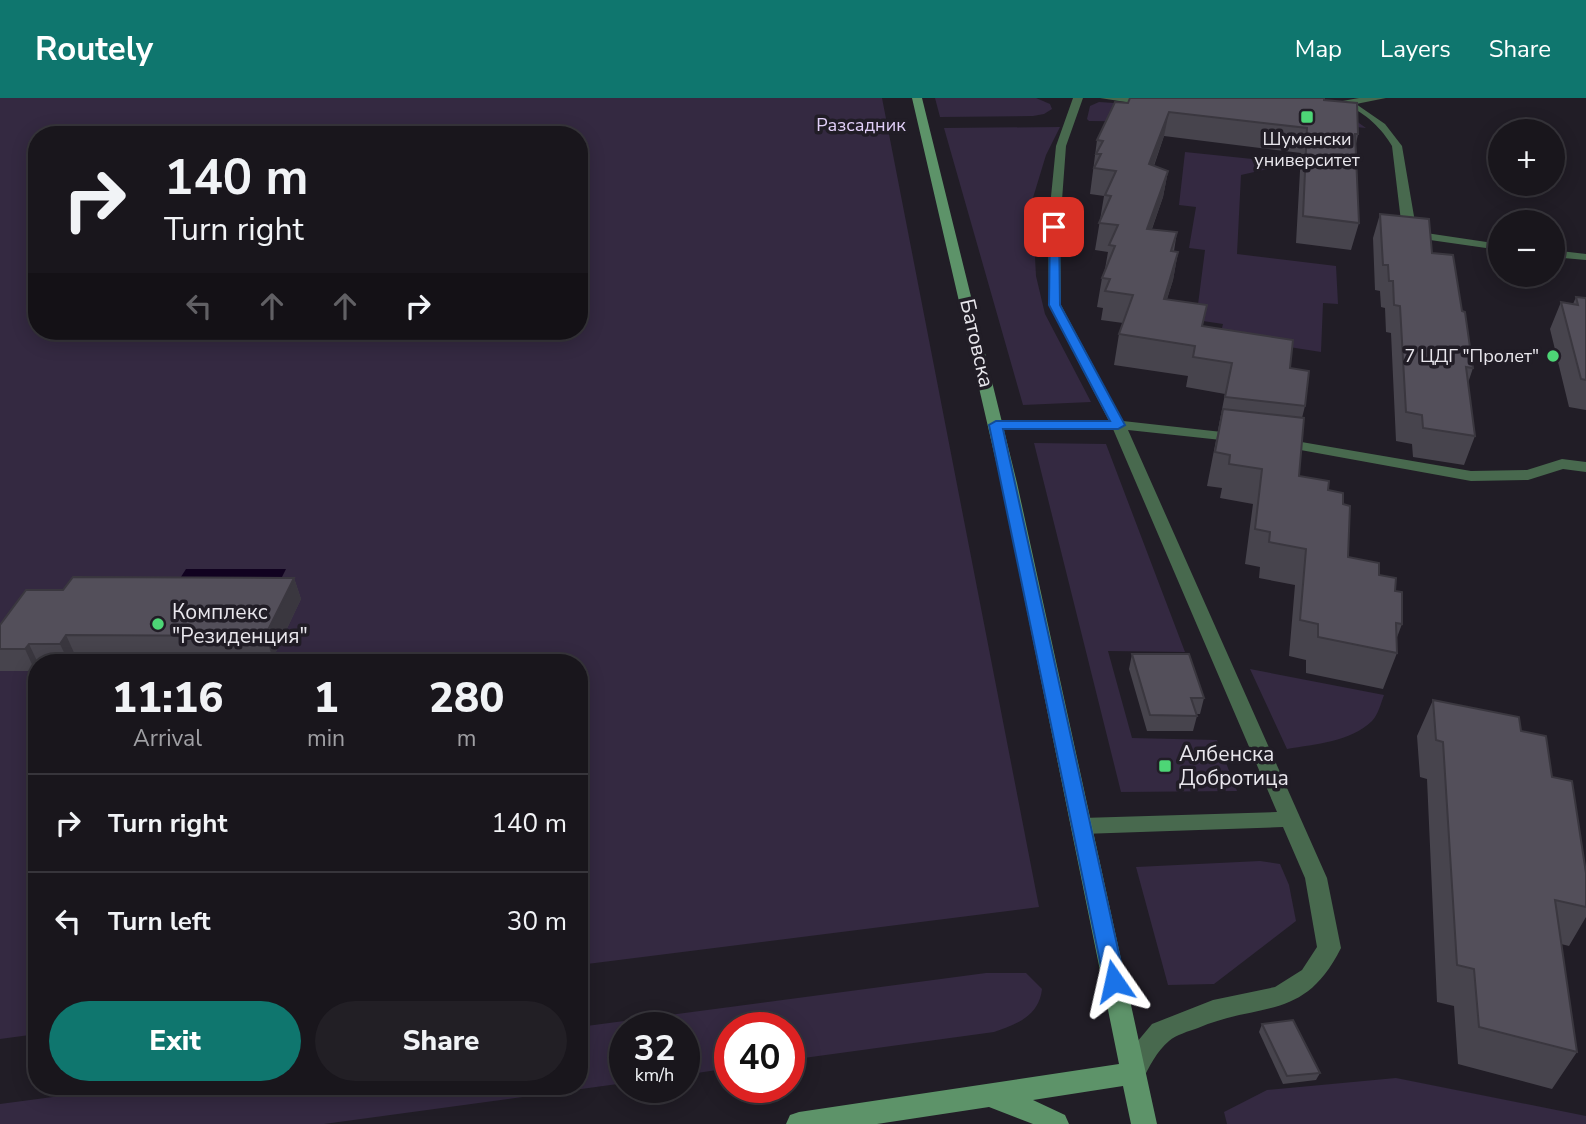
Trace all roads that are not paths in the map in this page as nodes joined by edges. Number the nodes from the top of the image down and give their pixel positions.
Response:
1 (917, 98) edge
2 (1078, 98) edge
3 (1105, 98) edge
4 (1381, 98) edge
5 (1156, 103) edge
6 (1348, 103) junction
7 (1313, 107) edge
8 (1488, 245) edge
9 (1565, 255) edge
10 (1586, 257) edge
11 (996, 425) junction
12 (1118, 425) junction
13 (1586, 467) edge
14 (1288, 819) junction
15 (1082, 826) junction
16 (1133, 1073) junction
17 (991, 1096) junction
18 (799, 1124) edge
19 (1056, 1124) edge
20 (1144, 1124) edge

1 - 11 street, Батовска
2 - 12 street
3 - 5 street
4 - 6 street
6 - 7 street
6 - 8 street
9 - 10 street
11 - 12 street
11 - 15 street, Батовска
12 - 13 street
12 - 14 street
14 - 15 street
14 - 16 street
15 - 16 street, Батовска
16 - 17 street
16 - 20 street, Батовска
17 - 18 street
17 - 19 street

